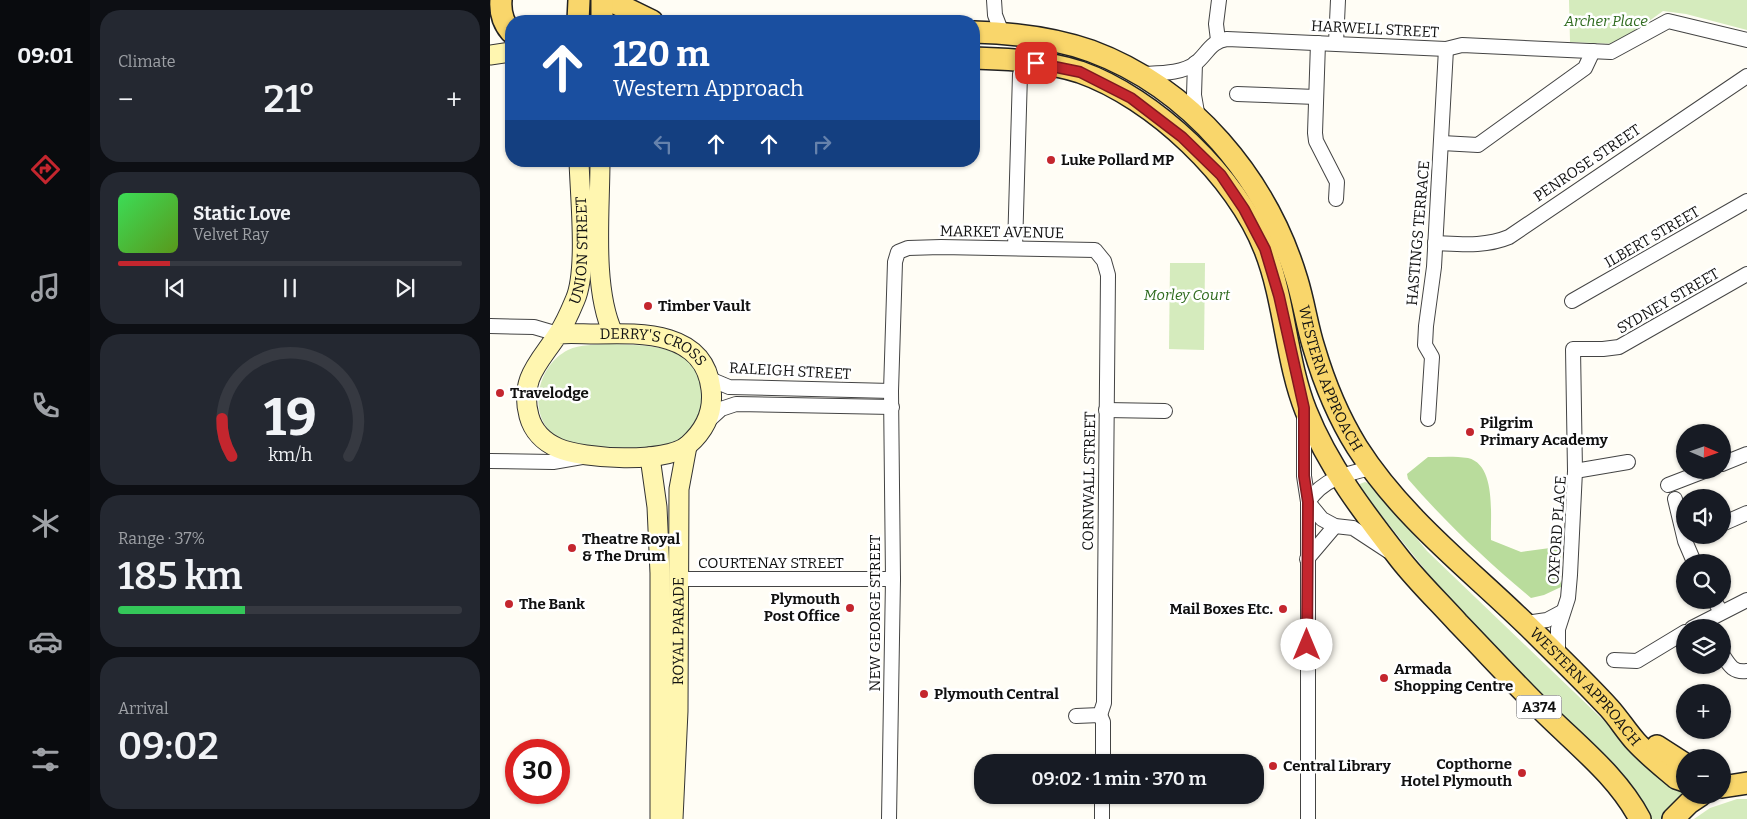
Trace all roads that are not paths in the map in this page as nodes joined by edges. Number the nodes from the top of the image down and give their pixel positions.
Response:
1 (579, 0) edge
2 (602, 0) edge
3 (609, 0) edge
4 (633, 0) edge
5 (994, 0) edge
6 (1219, 0) edge
7 (1338, 0) edge
8 (497, 11) edge
9 (578, 15) edge
10 (602, 15) edge
11 (640, 15) edge
12 (647, 15) edge
13 (505, 25) edge
14 (980, 32) edge
15 (1002, 33) junction
16 (1218, 40) junction
17 (1747, 40) edge
18 (1318, 43) junction
19 (1336, 43) junction
20 (1446, 48) junction
21 (1593, 51) junction
22 (505, 53) edge
23 (490, 55) edge
24 (980, 58) edge
25 (1195, 63) junction
26 (1020, 74) dead end
27 (1141, 74) junction
28 (1747, 76) edge
29 (1237, 94) dead end
30 (1316, 98) junction
31 (1198, 118) junction
32 (1442, 143) junction
33 (579, 167) edge
34 (600, 167) edge
35 (1336, 199) dead end
36 (1747, 201) edge
37 (1435, 243) junction
38 (908, 248) joint
39 (1015, 248) junction
40 (1095, 250) joint
41 (1747, 274) edge
42 (1572, 301) dead end
43 (490, 326) edge
44 (558, 334) junction
45 (613, 334) junction
46 (710, 379) junction
47 (891, 391) junction
48 (892, 407) junction
49 (1304, 408) junction
50 (1106, 410) junction
51 (1165, 411) dead end
52 (1428, 419) dead end
53 (709, 420) junction
54 (687, 446) junction
55 (1747, 454) edge
56 (590, 455) junction
57 (650, 457) junction
58 (1731, 460) edge
59 (490, 461) edge
60 (1628, 462) dead end
61 (1371, 468) junction
62 (1575, 471) junction
63 (1338, 476) junction
64 (1684, 479) edge
65 (1668, 485) dead end
66 (1675, 499) dead end
67 (1308, 502) junction
68 (1676, 503) edge
69 (1747, 513) edge
70 (1731, 520) edge
71 (1335, 526) junction
72 (1307, 559) junction
73 (1400, 559) junction
74 (893, 579) junction
75 (678, 580) junction
76 (1747, 600) edge
77 (1731, 603) edge
78 (1714, 609) edge
79 (1562, 612) junction
80 (1705, 619) edge
81 (1526, 623) junction
82 (1676, 638) edge
83 (1558, 656) junction
84 (1614, 660) dead end
85 (1731, 669) edge
86 (1747, 671) edge
87 (1611, 710) junction
88 (1100, 715) junction
89 (1076, 716) dead end
90 (1103, 754) edge
91 (1676, 759) edge
92 (1731, 774) edge
93 (1747, 775) edge
94 (1676, 778) edge
95 (1747, 783) edge
96 (1731, 785) edge
97 (1102, 804) edge
98 (1688, 804) edge
99 (660, 819) edge
100 (673, 819) edge
101 (890, 819) edge
102 (1102, 819) edge
103 (1308, 819) edge
104 (1640, 819) edge
105 (1673, 819) edge

1 - 9 main road
2 - 10 main road
3 - 11 main road
4 - 12 main road
5 - 15 street
6 - 16 street
7 - 19 street
8 - 13 main road
14 - 15 main road, WESTERN APPROACH
15 - 27 main road, WESTERN APPROACH
16 - 18 street, HARWELL STREET
16 - 25 street
17 - 21 street, HARWELL STREET
18 - 19 street, HARWELL STREET
18 - 30 street
19 - 20 street, HARWELL STREET
20 - 21 street, HARWELL STREET
20 - 32 street, HASTINGS TERRACE
21 - 32 street
22 - 23 street
24 - 49 main road, WESTERN APPROACH / A374
25 - 27 street
25 - 31 street
26 - 39 street
27 - 31 main road, WESTERN APPROACH
28 - 37 street, PENROSE STREET
29 - 30 street
30 - 35 street
31 - 61 main road, WESTERN APPROACH
32 - 37 street, HASTINGS TERRACE
33 - 44 street, UNION STREET
34 - 45 street, UNION STREET
36 - 42 street, ILBERT STREET
37 - 52 street, HASTINGS TERRACE
38 - 39 street, MARKET AVENUE
38 - 47 street, NEW GEORGE STREET
39 - 40 street, MARKET AVENUE
40 - 50 street, CORNWALL STREET
41 - 62 street, SYDNEY STREET
43 - 44 street, DERRY'S CROSS
44 - 45 street, DERRY'S CROSS
44 - 56 street
45 - 46 street, DERRY'S CROSS
46 - 47 street, RALEIGH STREET
46 - 53 street, DERRY'S CROSS
47 - 48 street, NEW GEORGE STREET
48 - 53 street
48 - 74 street, NEW GEORGE STREET
49 - 63 main road, WESTERN APPROACH / A374
49 - 67 street
50 - 51 street
50 - 88 street, CORNWALL STREET
53 - 54 street
54 - 57 street
54 - 75 street, ROYAL PARADE
55 - 58 street
56 - 57 street
56 - 59 street
57 - 99 street, ROYAL PARADE
60 - 62 street, OXFORD PLACE
61 - 63 street
61 - 81 main road, WESTERN APPROACH
62 - 79 street, OXFORD PLACE
63 - 67 street
63 - 73 main road, WESTERN APPROACH / A374
64 - 65 street
66 - 68 street
67 - 71 street
67 - 72 street
69 - 70 street
71 - 72 street
71 - 73 street
72 - 103 street
73 - 104 main road, WESTERN APPROACH / A374
74 - 75 street, COURTENAY STREET
74 - 101 street, NEW GEORGE STREET
75 - 100 street, ROYAL PARADE
76 - 77 street
78 - 80 street
79 - 81 street
79 - 83 street, OXFORD PLACE
81 - 83 main road, WESTERN APPROACH
82 - 84 street
83 - 87 main road, WESTERN APPROACH
85 - 86 street
87 - 91 main road
87 - 94 main road, WESTERN APPROACH
88 - 89 street
88 - 90 street, CORNWALL STREET
92 - 93 main road
95 - 96 main road
97 - 102 street
98 - 105 main road

